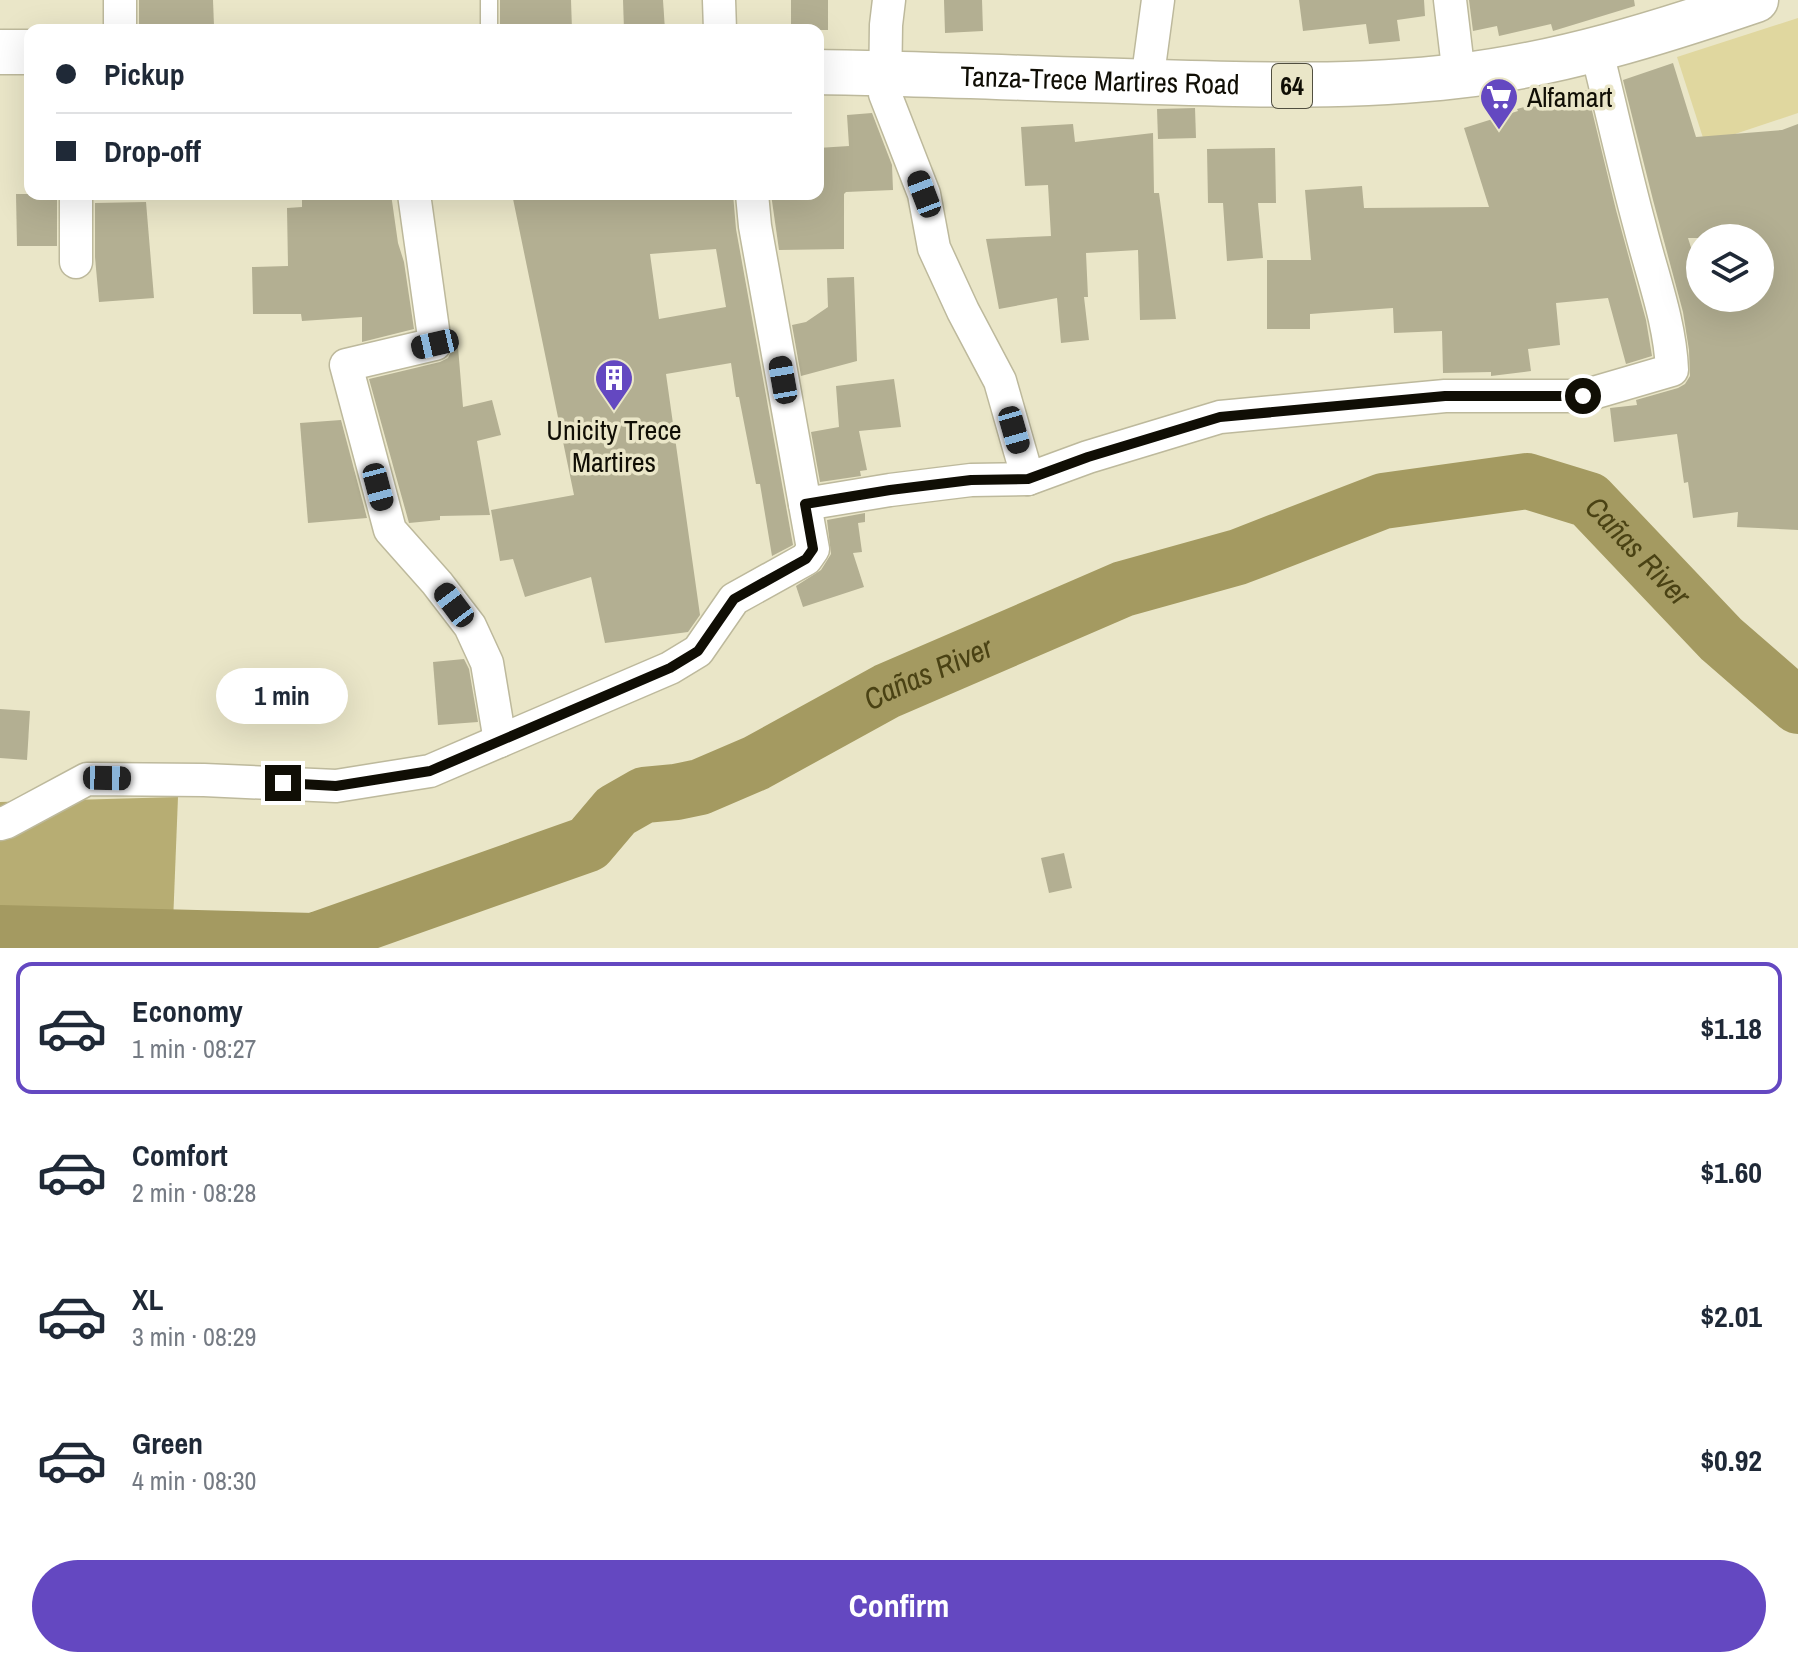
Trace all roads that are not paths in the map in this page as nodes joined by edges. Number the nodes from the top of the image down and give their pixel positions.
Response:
1 (120, 0) edge
2 (489, 0) edge
3 (719, 0) edge
4 (889, 0) edge
5 (1158, 0) edge
6 (1450, 0) edge
7 (1756, 0) edge
8 (120, 24) edge
9 (489, 24) edge
10 (720, 24) edge
11 (1596, 48) junction
12 (0, 52) edge
13 (24, 52) edge
14 (824, 72) edge
15 (885, 74) junction
16 (1459, 76) junction
17 (1147, 82) junction
18 (76, 200) edge
19 (415, 200) edge
20 (753, 200) edge
21 (76, 262) dead end
22 (1028, 479) junction
23 (805, 504) junction
24 (500, 741) junction
25 (0, 824) edge

1 - 8 street
2 - 9 lane
3 - 10 street
4 - 15 street
5 - 17 street
6 - 16 street
7 - 11 main road, Tanza-Trece Martires Road / 64
11 - 16 main road, Tanza-Trece Martires Road / 64
11 - 22 street
12 - 13 main road
14 - 15 main road, Tanza-Trece Martires Road / 64
15 - 17 main road, Tanza-Trece Martires Road / 64
15 - 22 street
16 - 17 main road, Tanza-Trece Martires Road / 64
18 - 21 street
19 - 24 street
20 - 23 street
22 - 23 street
23 - 24 street
24 - 25 street

